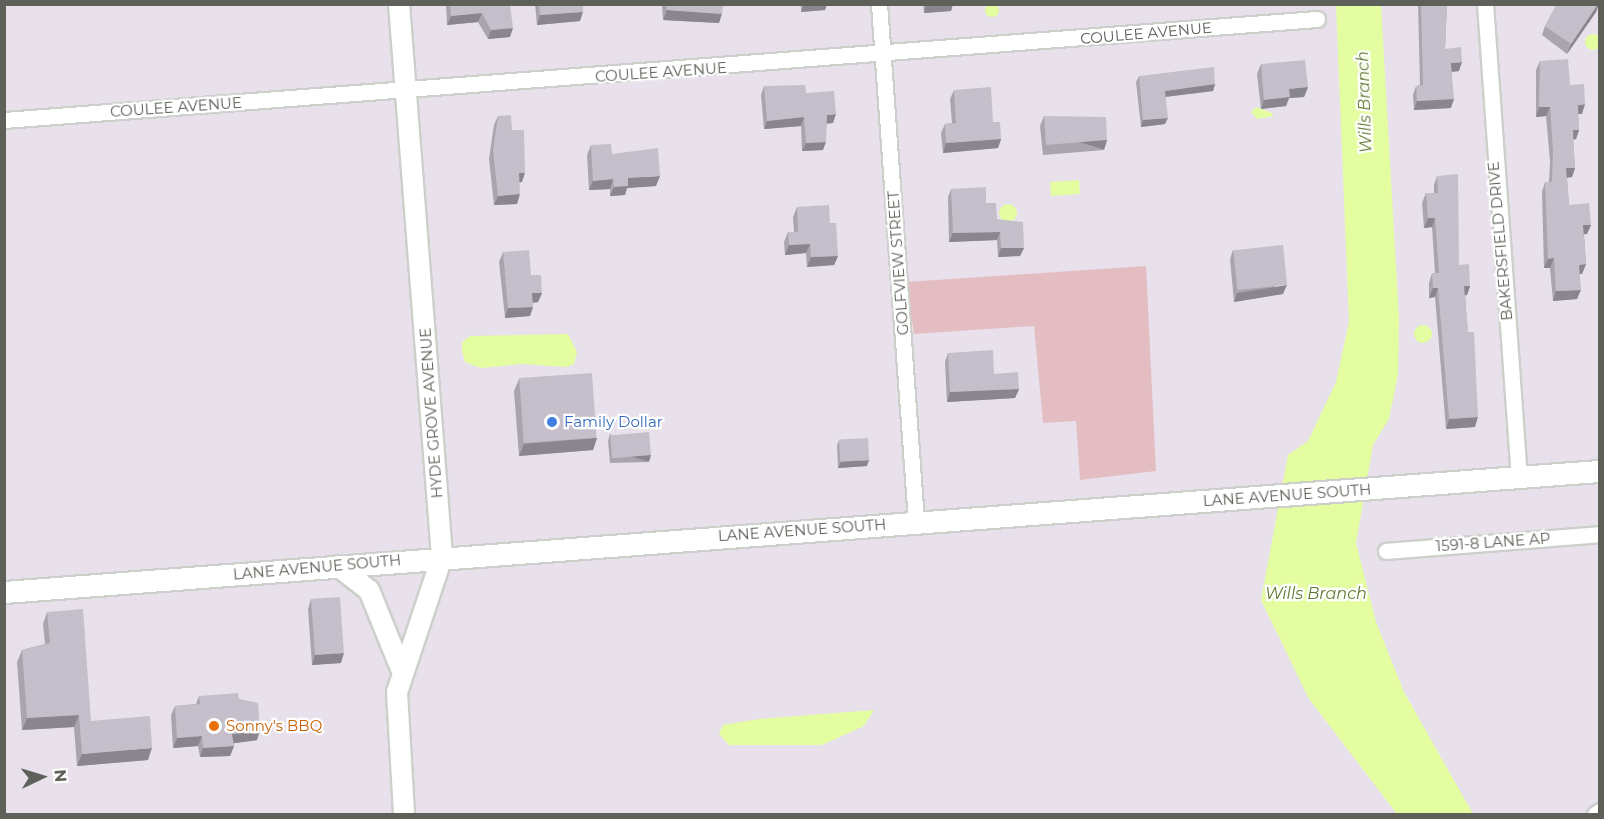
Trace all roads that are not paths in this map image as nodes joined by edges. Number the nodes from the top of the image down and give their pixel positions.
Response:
1 (399, 4) edge
2 (879, 4) edge
3 (1485, 4) edge
4 (1317, 19) dead end
5 (883, 54) junction
6 (406, 89) junction
7 (4, 120) edge
8 (1599, 471) edge
9 (1519, 477) junction
10 (916, 521) junction
11 (1599, 534) edge
12 (1386, 550) dead end
13 (442, 557) junction
14 (338, 566) junction
15 (4, 592) edge
16 (401, 669) junction
17 (1599, 811) edge
18 (404, 814) edge
19 (1595, 814) edge

1 - 6 street, HYDE GROVE AVENUE
2 - 5 street, GOLFVIEW STREET
3 - 9 street, BAKERSFIELD DRIVE
4 - 5 street, COULEE AVENUE
5 - 6 street, COULEE AVENUE
5 - 10 street, GOLFVIEW STREET
6 - 7 street, COULEE AVENUE
6 - 13 street, HYDE GROVE AVENUE
8 - 9 main road, LANE AVENUE SOUTH
9 - 10 main road, LANE AVENUE SOUTH
10 - 13 main road, LANE AVENUE SOUTH
11 - 12 street, 1591-8 LANE AP
13 - 14 main road, LANE AVENUE SOUTH
13 - 16 street, HYDE GROVE AVENUE
14 - 15 main road, LANE AVENUE SOUTH
14 - 16 street
16 - 18 street, HYDE GROVE AVENUE
17 - 19 street

